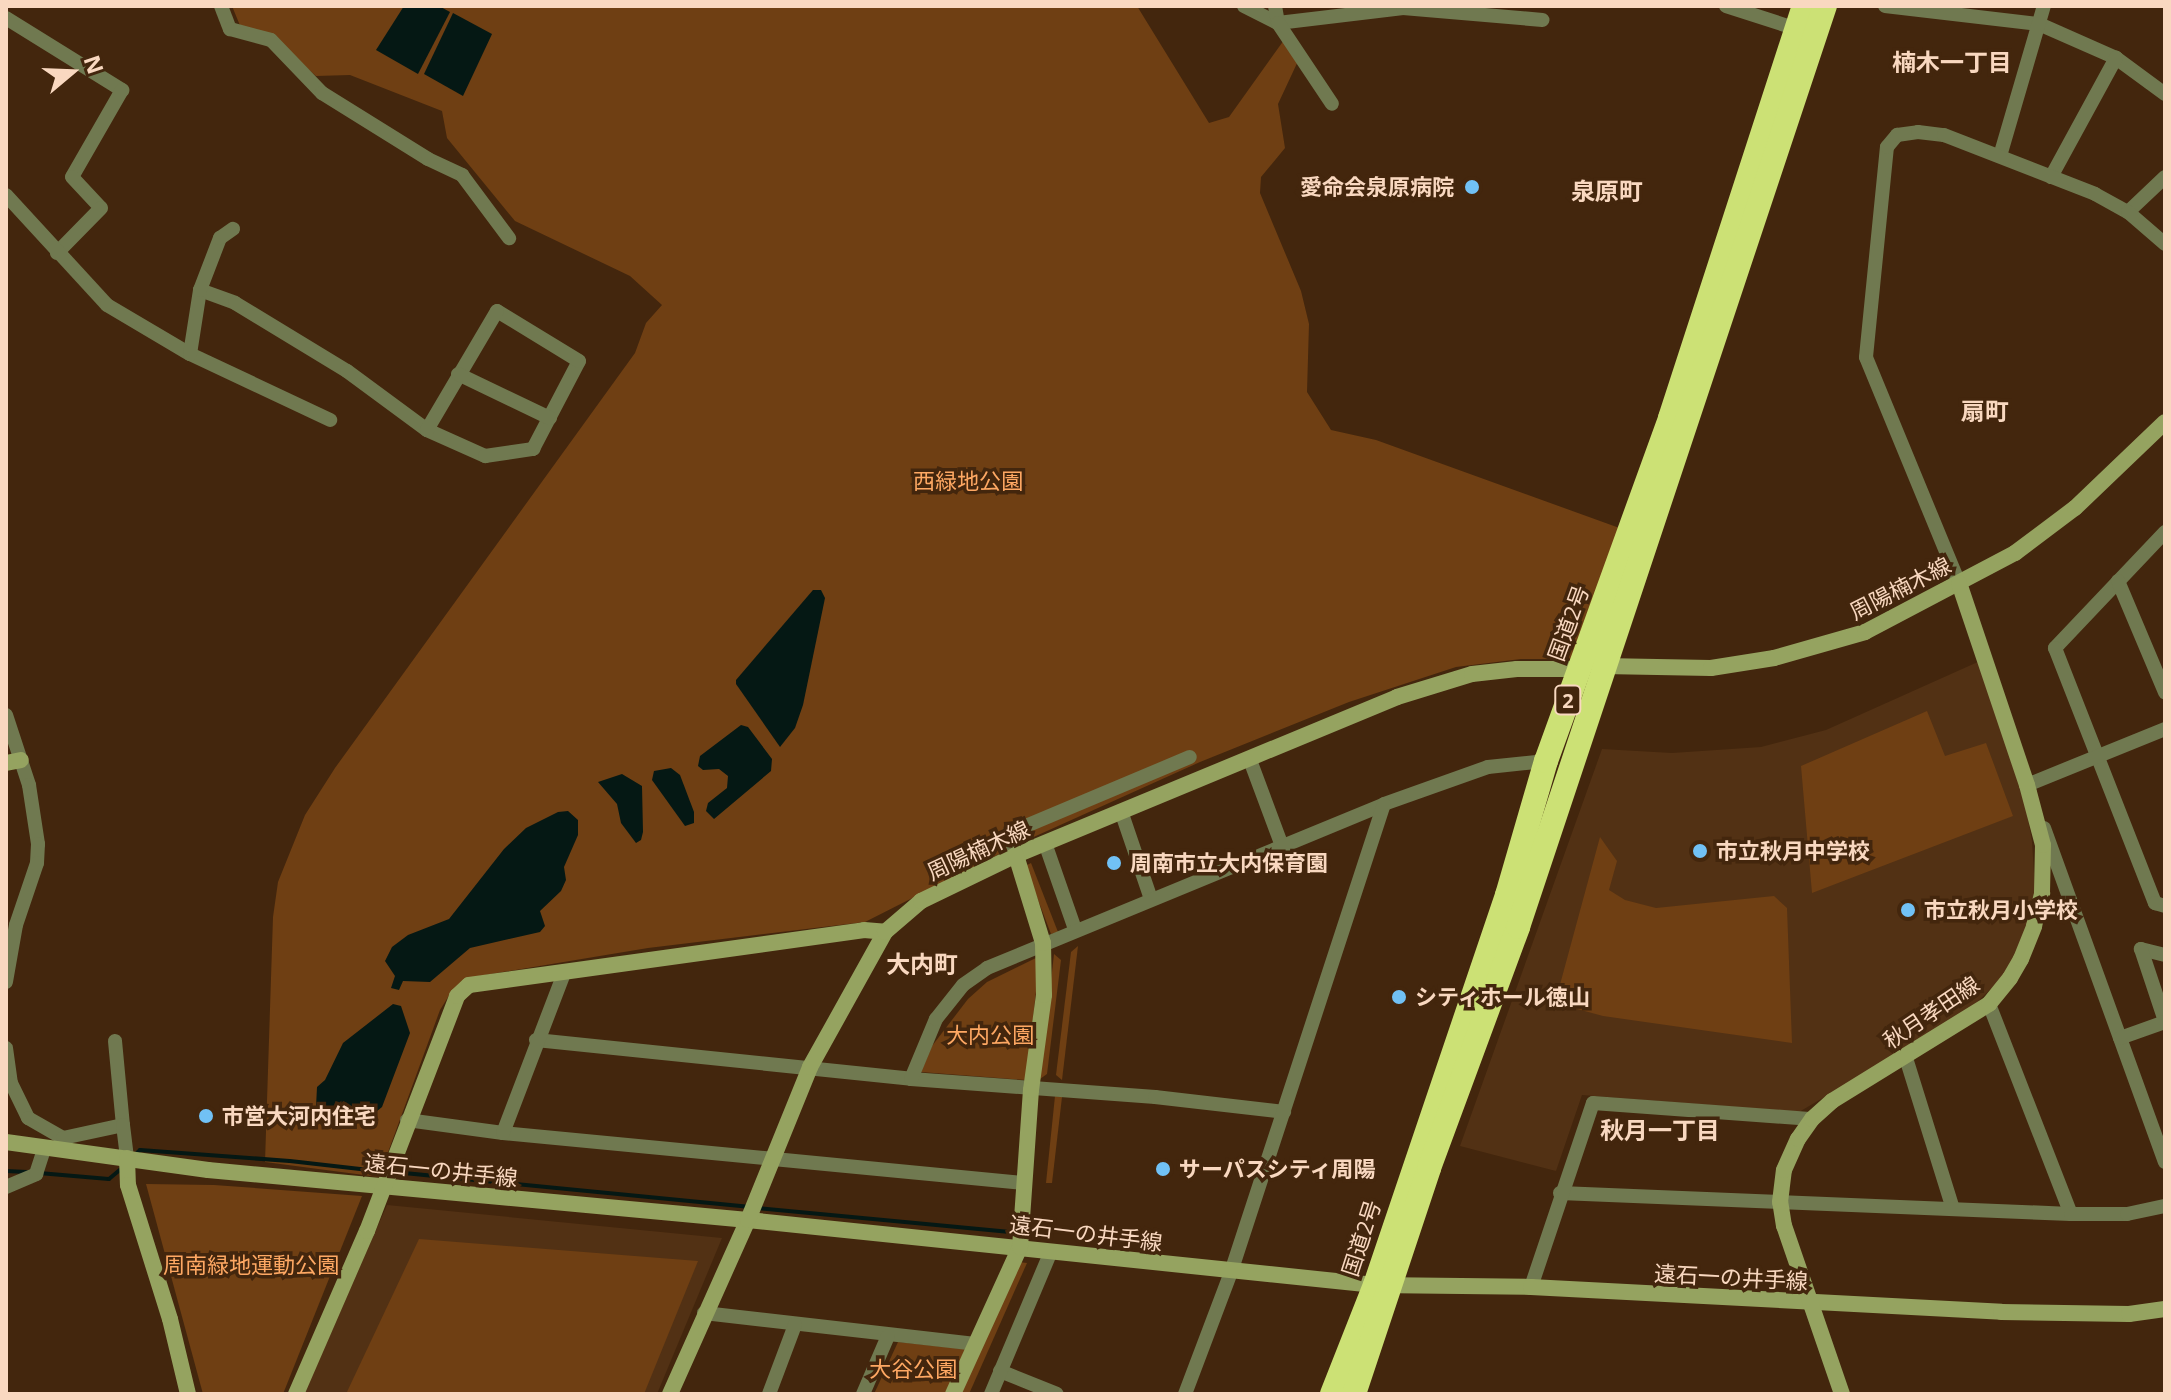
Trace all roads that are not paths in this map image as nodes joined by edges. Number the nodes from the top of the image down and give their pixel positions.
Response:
1 (221, 6) edge
2 (1244, 6) edge
3 (1275, 6) edge
4 (1726, 6) edge
5 (1825, 6) edge
6 (1885, 6) edge
7 (2044, 6) edge
8 (1801, 17) edge
9 (6, 18) edge
10 (1542, 20) dead end
11 (1278, 23) junction
12 (2039, 24) junction
13 (2116, 58) junction
14 (2165, 94) edge
15 (1332, 104) dead end
16 (2000, 156) junction
17 (2051, 177) junction
18 (2165, 177) edge
19 (6, 195) edge
20 (2128, 212) junction
21 (233, 229) dead end
22 (509, 238) dead end
23 (2165, 244) edge
24 (57, 253) junction
25 (200, 290) junction
26 (190, 354) junction
27 (458, 374) junction
28 (550, 418) junction
29 (330, 420) dead end
30 (2165, 422) edge
31 (427, 430) junction
32 (2165, 532) edge
33 (2118, 581) junction
34 (1959, 583) junction
35 (1603, 666) junction
36 (1579, 669) junction
37 (2165, 692) edge
38 (6, 715) edge
39 (2165, 729) edge
40 (1190, 757) dead end
41 (2097, 757) junction
42 (1250, 760) junction
43 (1546, 761) junction
44 (14, 762) edge
45 (2027, 785) junction
46 (1384, 804) junction
47 (1121, 811) junction
48 (1045, 843) junction
49 (1282, 846) junction
50 (1016, 855) junction
51 (1151, 899) junction
52 (2165, 906) edge
53 (1075, 929) junction
54 (885, 932) junction
55 (1043, 943) junction
56 (2165, 955) edge
57 (565, 971) junction
58 (6, 982) edge
59 (1989, 1004) junction
60 (2165, 1021) edge
61 (2120, 1038) junction
62 (536, 1040) junction
63 (115, 1041) dead end
64 (6, 1048) edge
65 (1906, 1058) junction
66 (810, 1067) junction
67 (911, 1079) junction
68 (1031, 1090) junction
69 (1284, 1112) junction
70 (1812, 1119) junction
71 (407, 1120) junction
72 (123, 1125) junction
73 (503, 1133) junction
74 (6, 1142) edge
75 (44, 1149) junction
76 (127, 1158) junction
77 (774, 1159) junction
78 (2165, 1162) edge
79 (1023, 1183) junction
80 (6, 1187) edge
81 (382, 1187) junction
82 (1560, 1193) junction
83 (1780, 1202) junction
84 (2165, 1206) edge
85 (1953, 1209) junction
86 (751, 1212) junction
87 (2071, 1214) junction
88 (1020, 1247) junction
89 (1051, 1251) junction
90 (1231, 1272) junction
91 (1384, 1284) junction
92 (1531, 1287) junction
93 (1809, 1304) junction
94 (2165, 1309) edge
95 (704, 1313) junction
96 (795, 1325) junction
97 (888, 1336) junction
98 (975, 1344) junction
99 (1000, 1371) junction
100 (188, 1394) edge
101 (296, 1394) edge
102 (670, 1394) edge
103 (769, 1394) edge
104 (863, 1394) edge
105 (953, 1394) edge
106 (991, 1394) edge
107 (1057, 1394) edge
108 (1185, 1394) edge
109 (1332, 1394) edge
110 (1354, 1394) edge
111 (1842, 1394) edge

1 - 22 street
2 - 11 street
3 - 11 street
4 - 8 street
5 - 35 highway, 国道2号 / 2
6 - 12 street
7 - 12 street
8 - 36 highway, 国道2号 / 2
9 - 24 street
10 - 11 street
11 - 15 street
12 - 13 street
12 - 16 street
13 - 14 street
13 - 17 street
16 - 17 street
16 - 34 street
17 - 20 street
18 - 20 street
19 - 24 street
20 - 23 street
21 - 25 street
24 - 26 street
25 - 26 street
25 - 31 street
26 - 29 street
27 - 28 street
27 - 28 street
27 - 31 street
28 - 31 street
30 - 34 street, 周陽楠木線
32 - 33 street
33 - 37 street
33 - 41 street
34 - 35 street, 周陽楠木線
34 - 45 street, 秋月孝田線
35 - 91 highway, 国道2号 / 2
36 - 42 street, 周陽楠木線
36 - 43 highway, 国道2号 / 2
38 - 44 street
39 - 41 street
40 - 50 street
41 - 45 street
41 - 52 street
42 - 47 street, 周陽楠木線
42 - 49 street
43 - 46 street
43 - 91 highway, 国道2号 / 2
44 - 58 street
45 - 59 street, 秋月孝田線
45 - 61 street
46 - 49 street
46 - 69 street
47 - 48 street, 周陽楠木線
47 - 51 street
48 - 50 street, 周陽楠木線
48 - 53 street
49 - 51 street
50 - 54 street, 周陽楠木線
50 - 55 street
51 - 53 street
53 - 55 street
54 - 57 street
54 - 66 street, 周陽楠木線
55 - 67 street
55 - 68 street
56 - 60 street
57 - 62 street
57 - 71 street
59 - 65 street, 秋月孝田線
59 - 87 street
60 - 61 street
61 - 78 street
62 - 66 street
62 - 73 street
63 - 72 street
64 - 72 street
65 - 70 street, 秋月孝田線
65 - 85 street
66 - 67 street
66 - 77 street, 周陽楠木線
67 - 68 street
68 - 69 street
68 - 79 street
69 - 90 street
70 - 82 street
70 - 83 street, 秋月孝田線
71 - 73 street
71 - 81 street
72 - 76 street
73 - 77 street
74 - 75 street, 遠石一の井手線
75 - 76 street, 遠石一の井手線
75 - 80 street
76 - 81 street, 遠石一の井手線
76 - 100 street
77 - 79 street
77 - 86 street, 周陽楠木線
79 - 88 street
81 - 86 street, 遠石一の井手線
81 - 101 street
82 - 83 street
82 - 92 street
83 - 85 street
83 - 93 street, 秋月孝田線
84 - 87 street
85 - 87 street
86 - 88 street, 遠石一の井手線
86 - 95 street, 周陽楠木線
88 - 89 street, 遠石一の井手線
88 - 98 street
89 - 90 street, 遠石一の井手線
89 - 99 street
90 - 91 street, 遠石一の井手線
90 - 108 street
91 - 92 street, 遠石一の井手線
91 - 109 highway, 国道2号 / 2
91 - 110 highway, 国道2号 / 2
92 - 93 street, 遠石一の井手線
93 - 94 street, 遠石一の井手線
93 - 111 street, 秋月孝田線
95 - 96 street
95 - 102 street, 周陽楠木線
96 - 97 street
96 - 103 street
97 - 98 street
97 - 104 street
98 - 105 street
99 - 106 street
99 - 107 street

